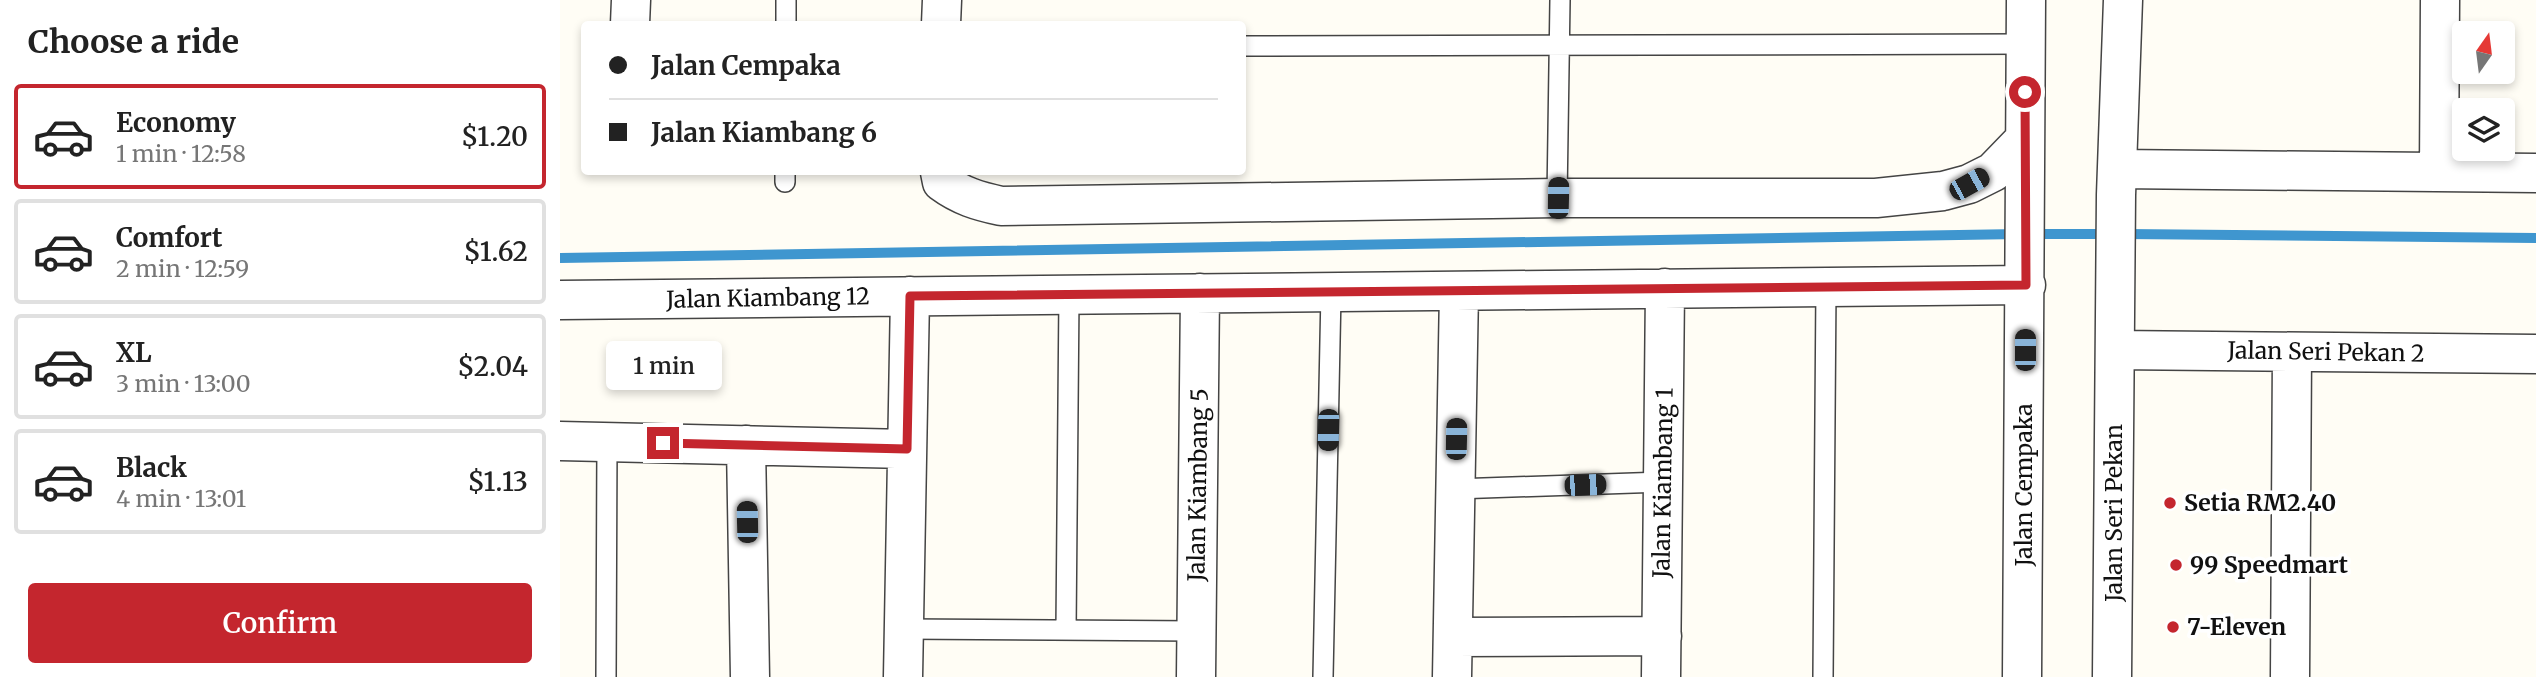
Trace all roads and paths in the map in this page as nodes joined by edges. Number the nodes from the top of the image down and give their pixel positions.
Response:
1 (631, 0) edge
2 (786, 0) edge
3 (942, 0) edge
4 (1560, 0) edge
5 (2025, 0) edge
6 (2123, 0) edge
7 (2440, 0) edge
8 (631, 21) edge
9 (786, 21) edge
10 (942, 21) edge
11 (2025, 44) junction
12 (1560, 45) junction
13 (1246, 46) edge
14 (2024, 140) junction
15 (2439, 172) junction
16 (2536, 173) edge
17 (941, 175) edge
18 (2117, 182) junction
19 (1558, 198) junction
20 (2026, 285) junction
21 (1826, 287) junction
22 (1665, 288) junction
23 (1459, 291) junction
24 (1200, 293) junction
25 (1331, 293) junction
26 (1069, 295) junction
27 (910, 296) junction
28 (560, 300) edge
29 (2115, 349) junction
30 (2292, 352) junction
31 (2536, 354) edge
32 (560, 441) edge
33 (607, 442) junction
34 (746, 445) junction
35 (907, 449) junction
36 (1663, 482) junction
37 (1455, 489) junction
38 (904, 629) junction
39 (1066, 630) junction
40 (1196, 631) junction
41 (1662, 636) junction
42 (1453, 638) junction
43 (606, 677) edge
44 (750, 677) edge
45 (903, 677) edge
46 (1196, 677) edge
47 (1323, 677) edge
48 (1452, 677) edge
49 (1661, 677) edge
50 (1823, 677) edge
51 (2022, 677) edge
52 (2112, 677) edge
53 (2290, 677) edge

1 - 8 street
2 - 9 lane
3 - 10 street
4 - 12 lane
5 - 11 street, Jalan Cempaka
6 - 18 street, Jalan Seri Pekan
7 - 15 street
11 - 12 lane
11 - 14 street, Jalan Cempaka
12 - 13 lane
12 - 19 lane
14 - 19 street
14 - 20 street, Jalan Cempaka
15 - 16 street
15 - 18 street
17 - 19 street
18 - 29 street, Jalan Seri Pekan
20 - 21 street, Jalan Kiambang 12
20 - 51 street, Jalan Cempaka
21 - 22 street, Jalan Kiambang 12
21 - 50 lane
22 - 23 street, Jalan Kiambang 12
22 - 36 street, Jalan Kiambang 1
23 - 25 street, Jalan Kiambang 12
23 - 37 street
24 - 25 street, Jalan Kiambang 12
24 - 26 street, Jalan Kiambang 12
24 - 40 street, Jalan Kiambang 5
25 - 47 lane
26 - 27 street, Jalan Kiambang 12
26 - 39 lane
27 - 28 street, Jalan Kiambang 12
27 - 35 street
29 - 30 street, Jalan Seri Pekan 2
29 - 52 street, Jalan Seri Pekan
30 - 31 street, Jalan Seri Pekan 2
30 - 53 street
32 - 33 street
33 - 34 street
33 - 43 lane
34 - 35 street
34 - 44 street
35 - 38 street
36 - 37 lane
36 - 41 street, Jalan Kiambang 1
37 - 42 street
38 - 39 lane
38 - 45 street
39 - 40 lane
40 - 46 street, Jalan Kiambang 5
41 - 42 street
41 - 49 street, Jalan Kiambang 1
42 - 48 street

